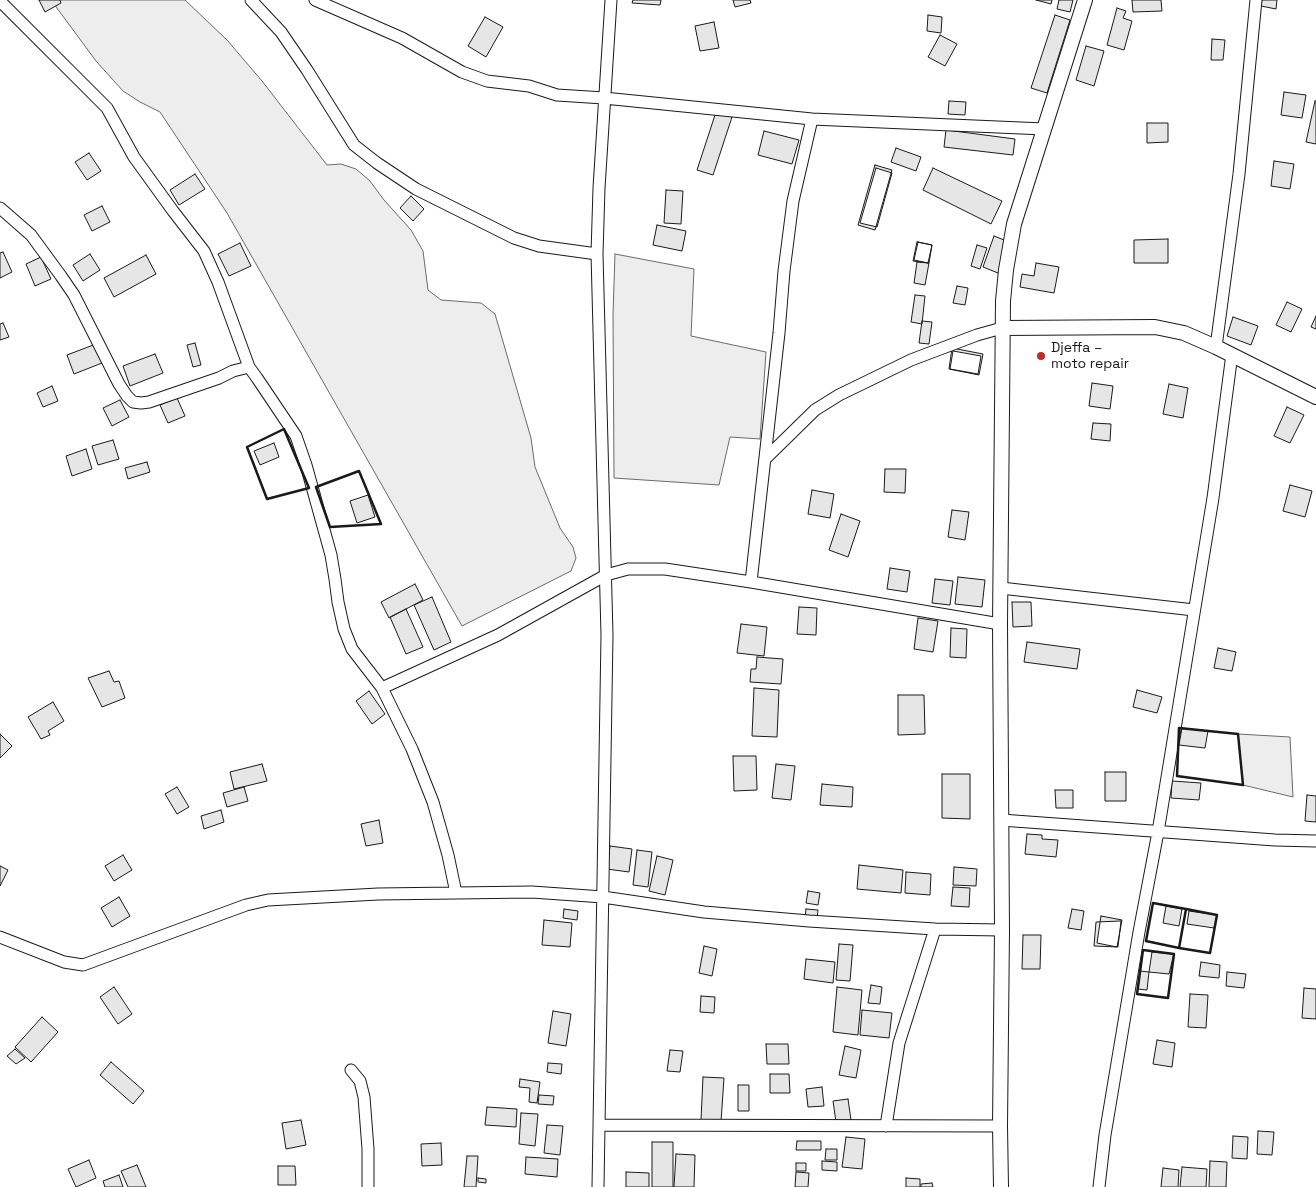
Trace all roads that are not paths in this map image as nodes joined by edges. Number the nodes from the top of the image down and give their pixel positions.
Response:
1 (251, 0) edge
2 (315, 0) edge
3 (611, 0) edge
4 (1085, 0) edge
5 (1256, 0) edge
6 (0, 1) edge
7 (604, 98) junction
8 (812, 119) junction
9 (1044, 130) junction
10 (0, 208) edge
11 (597, 254) junction
12 (1002, 328) junction
13 (1216, 347) junction
14 (1232, 354) junction
15 (248, 368) junction
16 (1316, 397) edge
17 (765, 458) junction
18 (606, 575) junction
19 (751, 582) junction
20 (1000, 588) junction
21 (1194, 610) junction
22 (1000, 624) junction
23 (382, 688) junction
24 (1001, 820) junction
25 (1158, 832) junction
26 (1316, 841) edge
27 (456, 893) junction
28 (603, 897) junction
29 (935, 929) junction
30 (1002, 930) junction
31 (0, 937) edge
32 (351, 1070) dead end
33 (599, 1125) junction
34 (886, 1126) junction
35 (1000, 1126) junction
36 (368, 1187) edge
37 (598, 1187) edge
38 (1001, 1187) edge
39 (1099, 1187) edge

1 - 11 street
2 - 7 street
3 - 7 street
4 - 9 street
5 - 13 street
6 - 15 street
7 - 8 street
7 - 11 street
8 - 9 street
8 - 17 street
9 - 12 street
10 - 15 street
11 - 18 street
12 - 13 street
12 - 17 street
12 - 20 street
13 - 14 street
14 - 16 street
14 - 21 street
15 - 23 street
17 - 19 street
18 - 19 street
18 - 23 street
18 - 28 street
19 - 22 street
20 - 21 street
20 - 22 street
21 - 25 street
22 - 24 street
23 - 27 street
24 - 25 street
24 - 30 street
25 - 26 street
25 - 39 street
27 - 28 street
27 - 31 street
28 - 29 street
28 - 33 street
29 - 30 street
29 - 34 street
30 - 35 street
32 - 36 street
33 - 34 street
33 - 37 street
34 - 35 street
35 - 38 street

